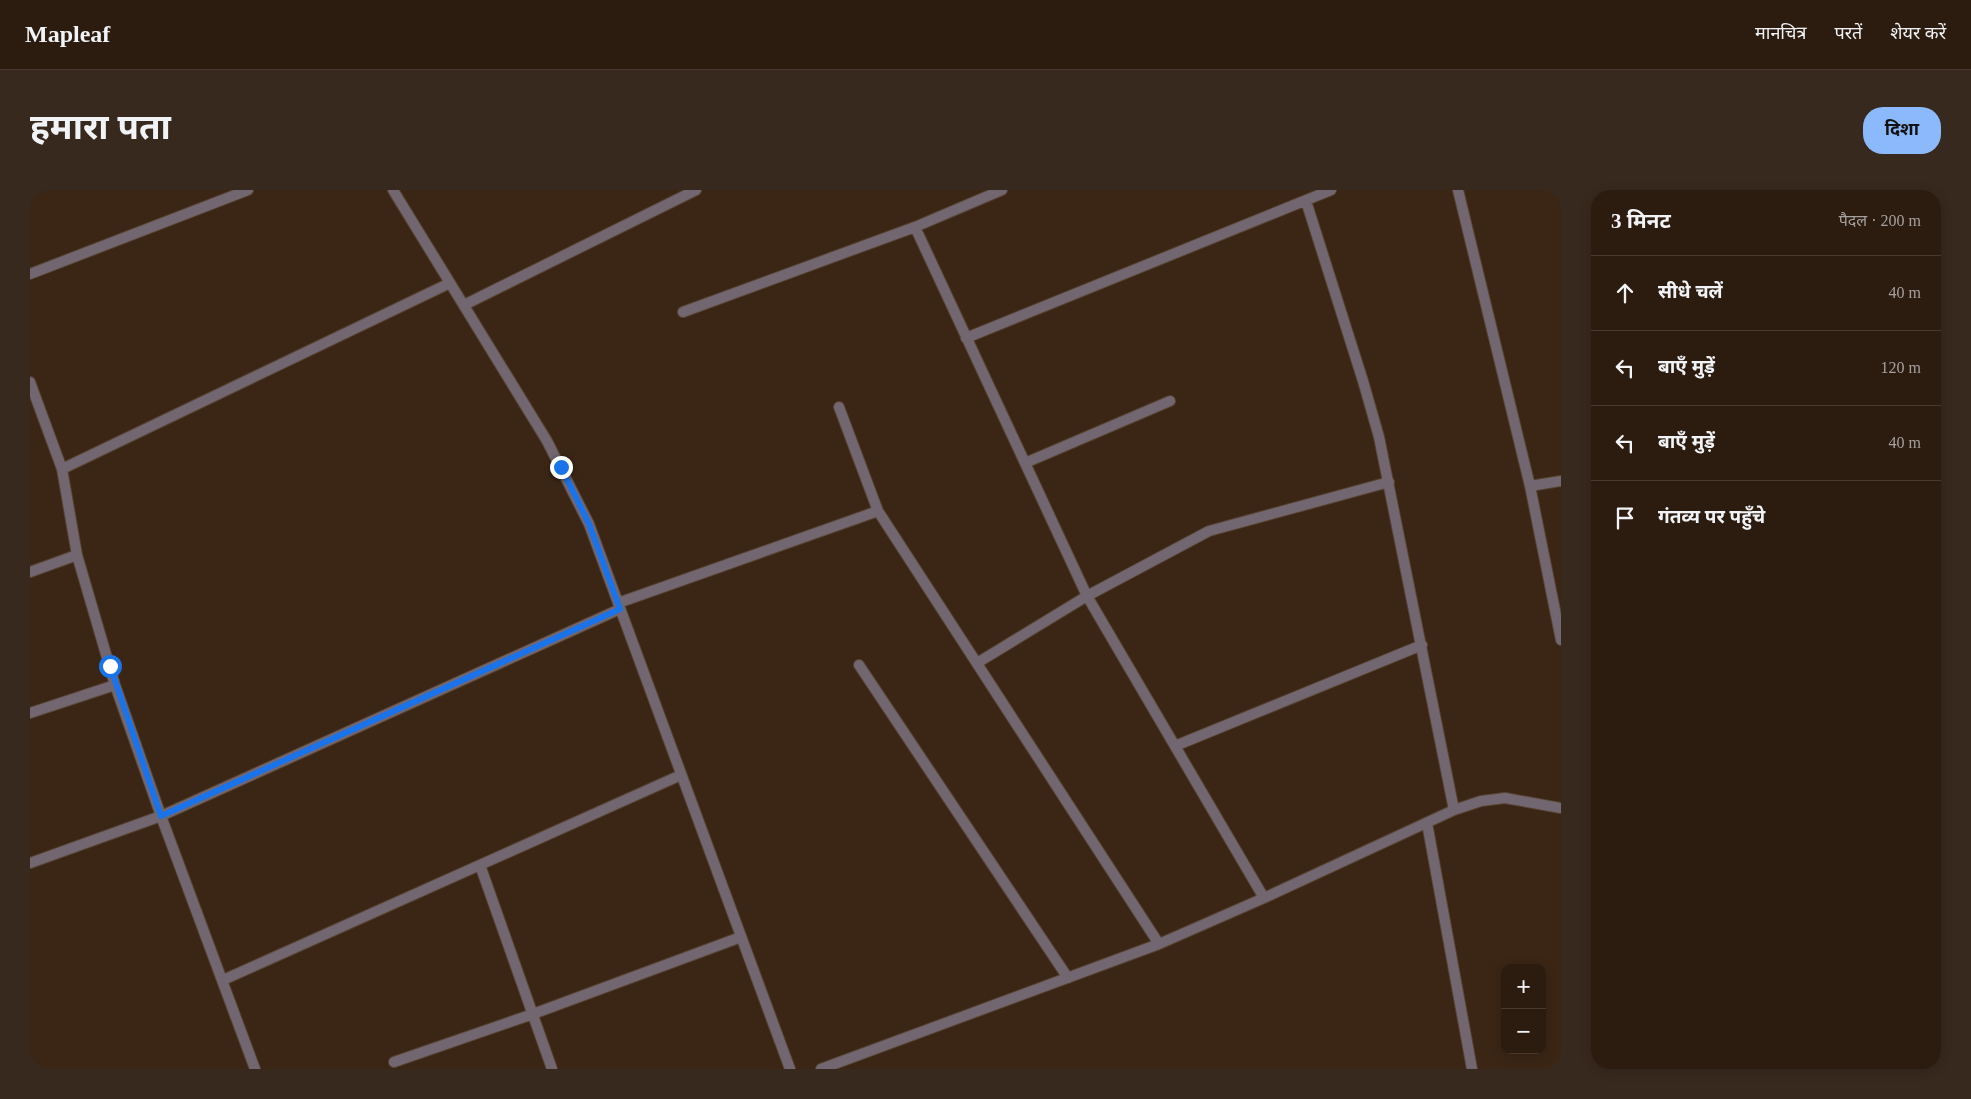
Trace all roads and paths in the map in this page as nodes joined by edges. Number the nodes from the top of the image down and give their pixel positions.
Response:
1 (248, 190) edge
2 (394, 190) edge
3 (696, 190) edge
4 (1002, 190) edge
5 (1331, 190) edge
6 (1458, 190) edge
7 (1306, 201) junction
8 (915, 227) junction
9 (30, 274) edge
10 (450, 283) junction
11 (464, 305) junction
12 (683, 312) dead end
13 (966, 338) junction
14 (30, 382) edge
15 (1170, 401) dead end
16 (840, 407) dead end
17 (1025, 464) junction
18 (62, 469) junction
19 (1561, 481) edge
20 (1389, 482) junction
21 (1530, 486) junction
22 (878, 511) junction
23 (77, 555) junction
24 (30, 572) edge
25 (1087, 596) junction
26 (619, 606) junction
27 (1561, 640) edge
28 (1422, 645) junction
29 (977, 663) junction
30 (859, 666) dead end
31 (115, 685) junction
32 (30, 714) edge
33 (1176, 746) junction
34 (681, 775) junction
35 (1561, 808) edge
36 (1454, 810) junction
37 (161, 816) junction
38 (1427, 823) junction
39 (30, 863) edge
40 (480, 865) junction
41 (1264, 898) junction
42 (741, 937) junction
43 (1159, 944) junction
44 (1068, 978) junction
45 (223, 980) junction
46 (533, 1014) junction
47 (394, 1062) dead end
48 (255, 1069) edge
49 (552, 1069) edge
50 (790, 1069) edge
51 (821, 1069) edge
52 (1472, 1069) edge

1 - 9 street
2 - 10 street
3 - 11 street
4 - 8 street
5 - 7 street
6 - 21 street
7 - 13 street
7 - 20 street
8 - 12 street
8 - 13 street
10 - 11 street
10 - 18 street
11 - 26 street
13 - 17 street
14 - 18 street
15 - 17 street
16 - 22 street
17 - 25 street
18 - 23 street
19 - 21 street
20 - 25 street
20 - 28 street
21 - 27 street
22 - 26 street
22 - 29 street
23 - 24 street
23 - 31 street
25 - 29 street
25 - 33 street
26 - 34 street
26 - 37 street
28 - 33 street
28 - 36 street
29 - 43 street
30 - 44 street
31 - 32 street
31 - 37 street
33 - 41 street
34 - 40 street
34 - 42 street
35 - 36 street
36 - 38 street
37 - 39 street
37 - 45 street
38 - 41 street
38 - 52 street
40 - 45 street
40 - 46 street
41 - 43 street
42 - 46 street
42 - 50 street
43 - 44 street
44 - 51 street
45 - 48 street
46 - 47 street
46 - 49 street

